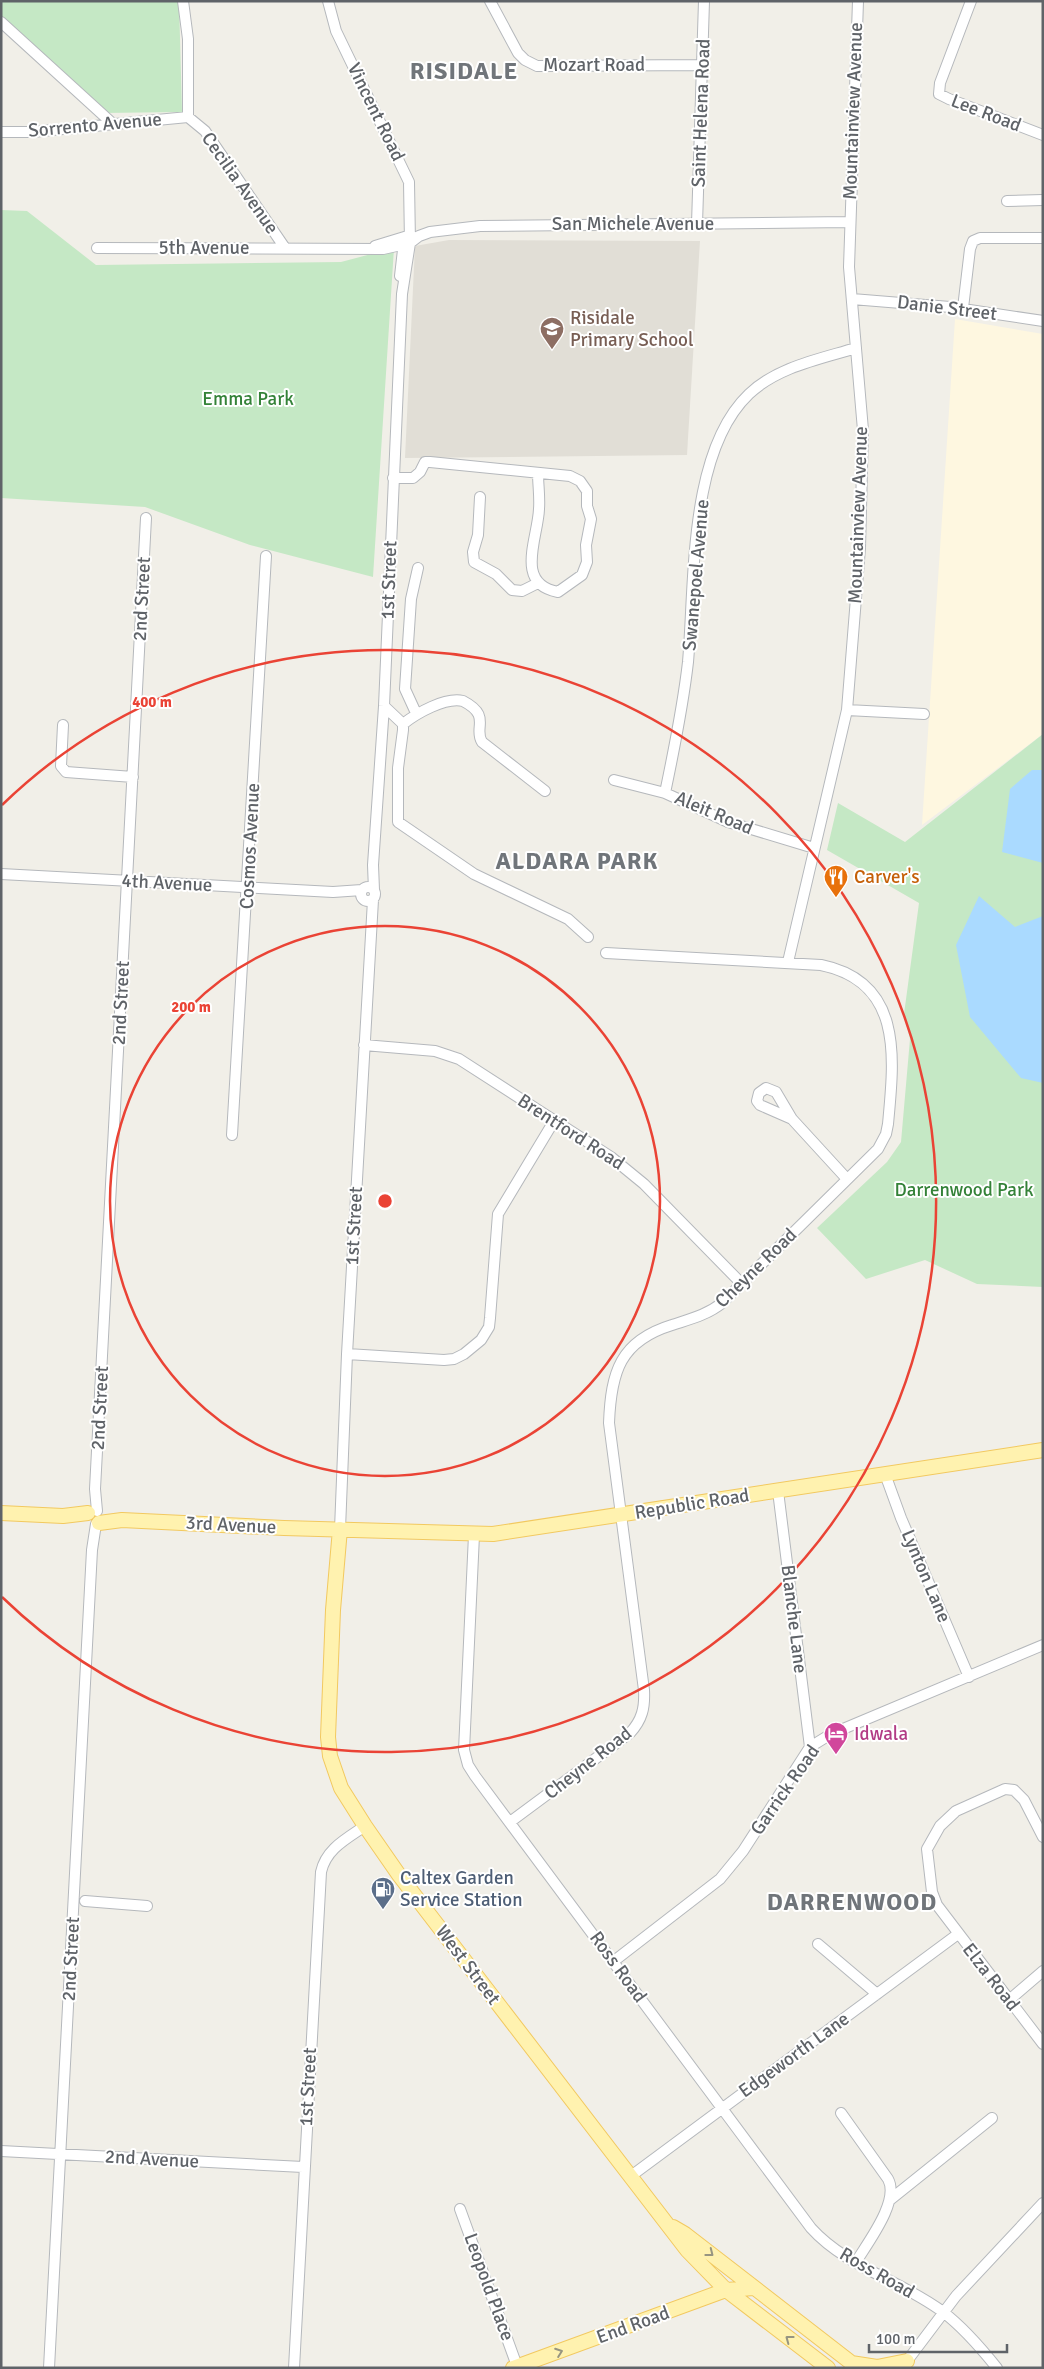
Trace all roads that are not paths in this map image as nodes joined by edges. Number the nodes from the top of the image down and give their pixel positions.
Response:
1 (183, 1) edge
2 (328, 1) edge
3 (490, 1) edge
4 (704, 1) edge
5 (858, 1) edge
6 (971, 1) edge
7 (1, 22) edge
8 (702, 65) junction
9 (188, 117) junction
10 (113, 124) junction
11 (1, 132) edge
12 (1043, 135) edge
13 (1043, 200) edge
14 (1007, 201) dead end
15 (849, 222) junction
16 (697, 224) junction
17 (409, 237) junction
18 (1043, 238) edge
19 (97, 248) dead end
20 (285, 248) junction
21 (372, 248) joint
22 (852, 299) junction
23 (963, 308) junction
24 (1043, 321) edge
25 (856, 348) junction
26 (538, 473) junction
27 (393, 478) junction
28 (480, 497) dead end
29 (146, 518) dead end
30 (266, 556) dead end
31 (418, 568) dead end
32 (538, 583) junction
33 (384, 706) junction
34 (847, 710) junction
35 (416, 713) junction
36 (924, 714) dead end
37 (403, 724) junction
38 (63, 725) dead end
39 (133, 777) junction
40 (614, 780) dead end
41 (545, 791) dead end
42 (665, 793) junction
43 (814, 848) junction
44 (1, 874) edge
45 (127, 881) junction
46 (248, 887) junction
47 (367, 894) junction
48 (588, 937) dead end
49 (606, 952) dead end
50 (788, 962) junction
51 (364, 1045) junction
52 (792, 1119) dead end
53 (554, 1121) junction
54 (232, 1135) dead end
55 (847, 1179) junction
56 (742, 1284) junction
57 (347, 1354) junction
58 (1043, 1450) edge
59 (885, 1474) junction
60 (778, 1491) junction
61 (1, 1513) edge
62 (621, 1515) junction
63 (93, 1518) junction
64 (340, 1529) junction
65 (474, 1535) junction
66 (1043, 1646) edge
67 (969, 1677) junction
68 (810, 1747) junction
69 (510, 1822) junction
70 (364, 1826) junction
71 (1043, 1837) edge
72 (85, 1901) dead end
73 (147, 1906) dead end
74 (958, 1934) junction
75 (818, 1944) dead end
76 (614, 1961) junction
77 (1043, 1971) edge
78 (877, 1994) junction
79 (1008, 2001) junction
80 (1043, 2044) edge
81 (722, 2108) junction
82 (841, 2113) dead end
83 (992, 2118) dead end
84 (1, 2151) edge
85 (60, 2154) junction
86 (303, 2167) junction
87 (631, 2176) junction
88 (891, 2199) junction
89 (1043, 2202) edge
90 (460, 2209) dead end
91 (670, 2226) junction
92 (856, 2262) junction
93 (754, 2288) junction
94 (726, 2290) junction
95 (943, 2312) junction
96 (906, 2364) edge
97 (855, 2365) edge
98 (515, 2367) edge
99 (49, 2368) edge
100 (294, 2368) edge
101 (828, 2368) edge
102 (996, 2368) edge

1 - 9 street, Cecilia Avenue
2 - 17 street, Vincent Road
3 - 8 street, Mozart Road
4 - 8 street, Saint Helena Road
5 - 15 street, Mountainview Avenue
6 - 12 street, Lee Road
7 - 10 street
8 - 16 street, Saint Helena Road
9 - 10 street, Sorrento Avenue
9 - 20 street, Cecilia Avenue
10 - 11 street, Sorrento Avenue
13 - 14 street
15 - 16 street, San Michele Avenue
15 - 22 street, Mountainview Avenue
16 - 17 street, San Michele Avenue
17 - 21 street, San Michele Avenue
17 - 27 street, 1st Street
18 - 23 street
19 - 20 street, 5th Avenue
20 - 21 street, 5th Avenue
22 - 23 street, Danie Street
22 - 25 street, Mountainview Avenue
23 - 24 street, Danie Street
25 - 34 street, Mountainview Avenue
25 - 42 street, Swanepoel Avenue
26 - 27 street
26 - 32 street
26 - 32 street
27 - 33 street, 1st Street
28 - 32 street
29 - 39 street, 2nd Street
30 - 46 street, Cosmos Avenue
31 - 35 street
33 - 37 street
33 - 47 street, 1st Street
34 - 36 street
34 - 43 street, Mountainview Avenue
35 - 37 street
35 - 41 street
37 - 48 street
38 - 39 street
39 - 45 street, 2nd Street
40 - 42 street, Aleit Road
42 - 43 street, Aleit Road
43 - 50 street, Mountainview Avenue
44 - 45 street, 4th Avenue
45 - 46 street, 4th Avenue
45 - 63 street, 2nd Street
46 - 47 street, 4th Avenue
46 - 54 street, Cosmos Avenue
47 - 51 street, 1st Street
49 - 50 street, Cheyne Road
50 - 55 street, Cheyne Road
51 - 53 street, Brentford Road
51 - 57 street, 1st Street
52 - 55 street
53 - 56 street, Brentford Road
53 - 57 street
55 - 56 street, Cheyne Road
56 - 62 street, Cheyne Road
57 - 64 street, 1st Street
58 - 59 main road, Republic Road
59 - 60 main road, Republic Road
59 - 67 street, Lynton Lane
60 - 62 main road, Republic Road
60 - 68 street, Blanche Lane
61 - 63 main road, 3rd Avenue
62 - 65 main road, Republic Road
62 - 69 street, Cheyne Road
63 - 64 main road, 3rd Avenue
63 - 85 street, 2nd Street
64 - 65 main road, Republic Road
64 - 70 main road, West Street
65 - 69 street, Ross Road
66 - 67 street, Garrick Road
67 - 68 street, Garrick Road
68 - 76 street, Garrick Road
69 - 76 street, Ross Road
70 - 86 street, 1st Street
70 - 87 main road, West Street
71 - 74 street, Elza Road
72 - 73 street
74 - 78 street, Edgeworth Lane
74 - 79 street, Elza Road
75 - 78 street
76 - 81 street, Ross Road
77 - 79 street
78 - 81 street, Edgeworth Lane
79 - 80 street, Elza Road
81 - 87 street, Edgeworth Lane
81 - 92 street, Ross Road
82 - 88 street
83 - 88 street
84 - 85 street, 2nd Avenue
85 - 86 street, 2nd Avenue
85 - 99 street, 2nd Street
86 - 100 street, 1st Street
87 - 91 main road, West Street
88 - 92 street
89 - 95 street
90 - 98 street, Leopold Place
91 -> 93 main road, West Street
91 - 94 main road, West Street
92 - 95 street, Ross Road
93 - 94 main road, End Road
93 - 97 main road, West Street
98 -> 94 main road, End Road
101 -> 94 main road, West Street
95 - 96 street
95 - 102 street, Ross Road
96 - 97 main road

